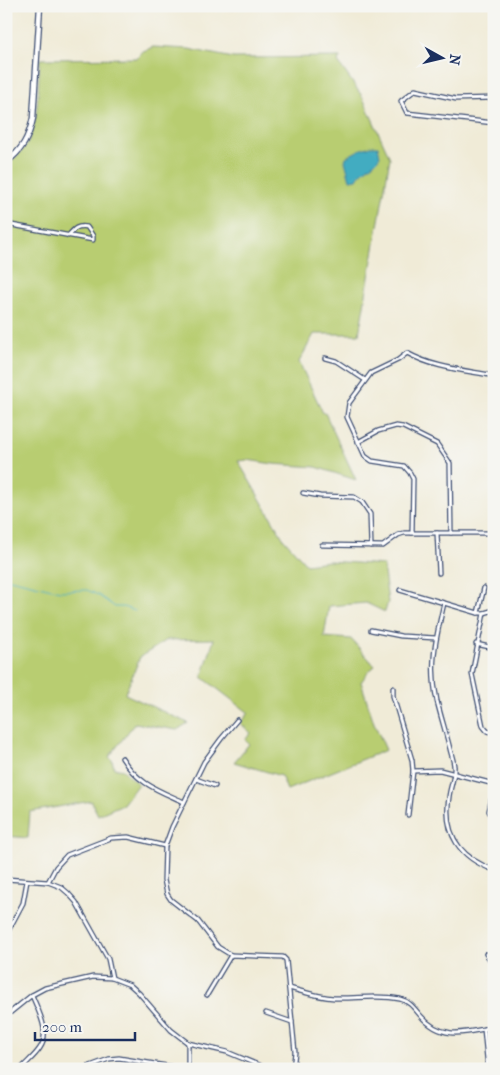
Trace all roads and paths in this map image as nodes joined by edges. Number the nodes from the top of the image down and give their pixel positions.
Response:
1 (40, 6) edge
2 (494, 98) edge
3 (494, 123) edge
4 (6, 162) edge
5 (6, 224) edge
6 (68, 236) junction
7 (325, 358) dead end
8 (494, 376) edge
9 (365, 380) junction
10 (358, 442) junction
11 (303, 493) dead end
12 (412, 532) junction
13 (437, 533) junction
14 (451, 533) junction
15 (494, 533) edge
16 (322, 545) dead end
17 (371, 546) junction
18 (439, 573) dead end
19 (484, 588) dead end
20 (400, 590) dead end
21 (444, 603) junction
22 (494, 610) edge
23 (478, 612) junction
24 (484, 613) junction
25 (371, 630) dead end
26 (436, 638) junction
27 (476, 644) junction
28 (494, 648) edge
29 (393, 688) dead end
30 (238, 720) dead end
31 (494, 733) edge
32 (122, 758) dead end
33 (413, 771) junction
34 (454, 773) junction
35 (196, 779) junction
36 (215, 786) dead end
37 (494, 786) edge
38 (184, 802) junction
39 (408, 815) dead end
40 (494, 821) edge
41 (165, 846) junction
42 (494, 870) edge
43 (6, 879) edge
44 (27, 881) junction
45 (48, 882) junction
46 (6, 935) edge
47 (486, 954) dead end
48 (231, 955) junction
49 (494, 965) edge
50 (112, 978) junction
51 (289, 988) junction
52 (32, 995) junction
53 (207, 996) dead end
54 (266, 1013) dead end
55 (6, 1016) edge
56 (292, 1022) junction
57 (494, 1027) edge
58 (484, 1029) junction
59 (188, 1044) junction
60 (21, 1069) edge
61 (82, 1069) edge
62 (185, 1069) edge
63 (188, 1069) edge
64 (268, 1069) edge
65 (293, 1069) edge
66 (488, 1069) edge

1 - 4 main road
2 - 3 street
5 - 6 street
6 - 6 street
7 - 9 street
8 - 9 street
9 - 10 street
10 - 12 street
10 - 14 street
11 - 17 street
12 - 13 street
12 - 17 street
13 - 14 street
13 - 18 street
14 - 15 street
16 - 17 street
19 - 23 street
20 - 21 street
21 - 23 street
21 - 26 street
22 - 24 street
23 - 24 street
24 - 27 street
25 - 26 street
26 - 34 street
27 - 28 street
27 - 31 street
29 - 33 street
30 - 35 street
32 - 38 street
33 - 34 street
33 - 39 street
34 - 37 street
34 - 42 street
35 - 36 street
35 - 38 street
37 - 40 street
38 - 41 street
41 - 45 street
41 - 48 street
43 - 44 street
44 - 45 street
44 - 46 street
45 - 50 street
47 - 49 street
48 - 51 street
48 - 53 street
50 - 52 street
50 - 59 street
51 - 56 street
51 - 58 street
52 - 55 street
52 - 60 street
54 - 56 street
56 - 65 street
57 - 58 street
58 - 66 street
59 - 63 street
59 - 64 street
61 - 62 street

